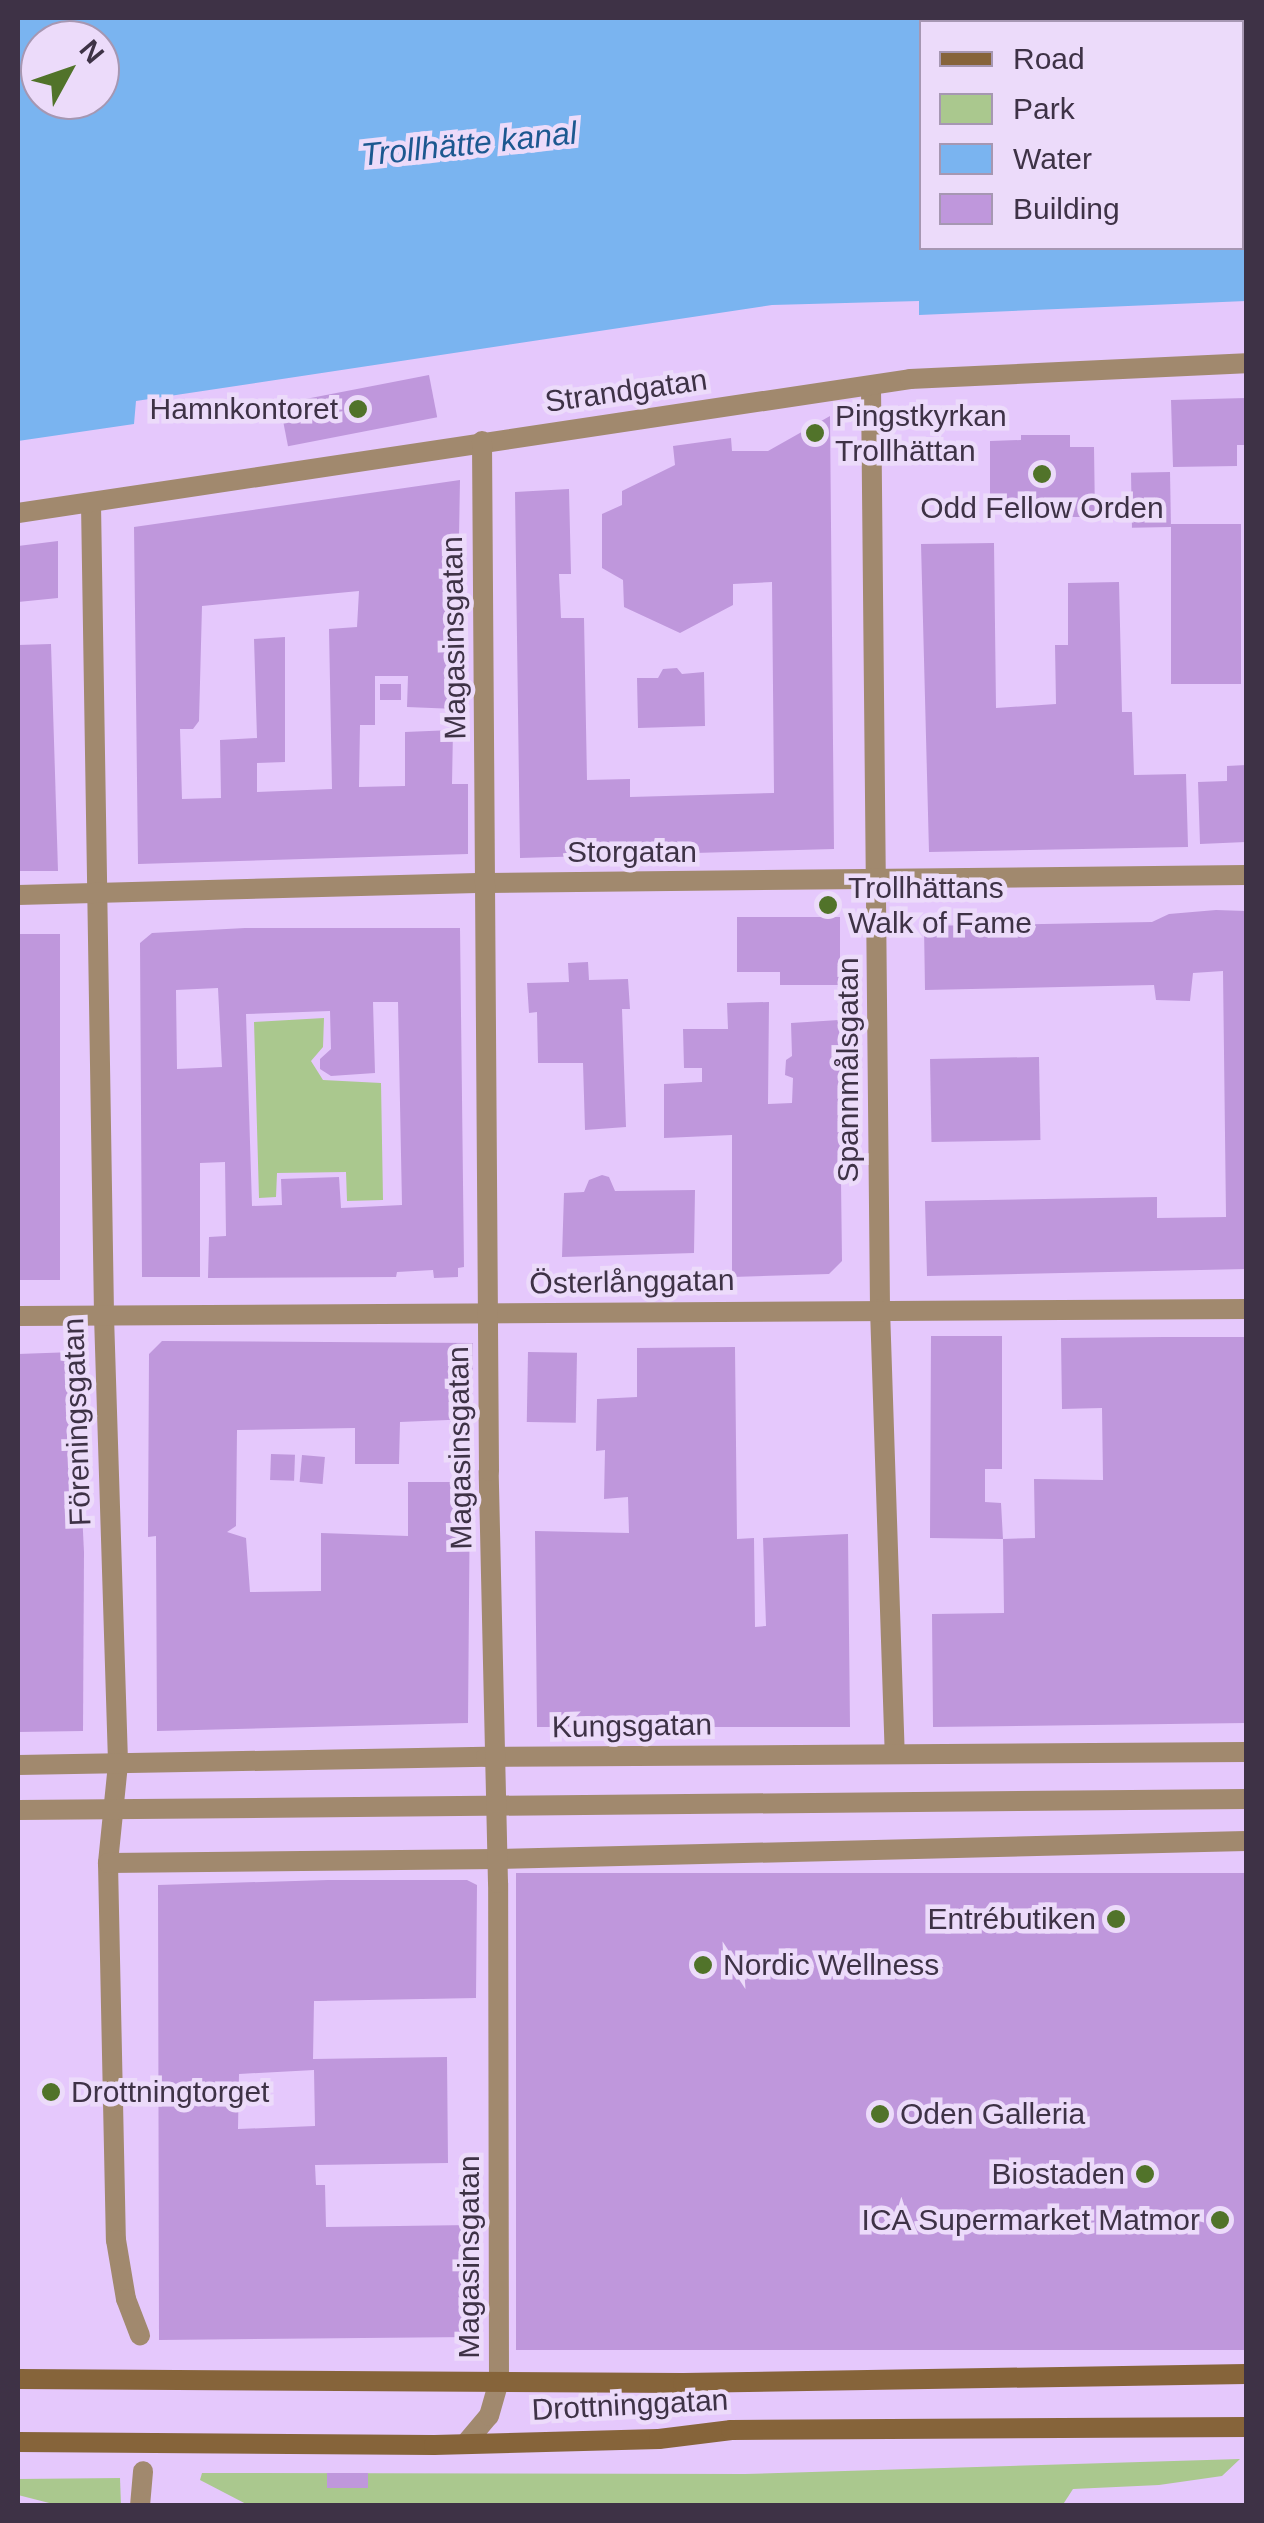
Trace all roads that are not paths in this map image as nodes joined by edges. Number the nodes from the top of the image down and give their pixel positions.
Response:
1 (1246, 363) edge
2 (871, 387) junction
3 (482, 441) junction
4 (91, 504) junction
5 (18, 513) edge
6 (1246, 876) edge
7 (877, 880) junction
8 (488, 883) junction
9 (96, 893) junction
10 (18, 894) edge
11 (1246, 1309) edge
12 (880, 1310) junction
13 (488, 1313) junction
14 (18, 1316) edge
15 (104, 1316) junction
16 (1246, 1752) edge
17 (896, 1753) junction
18 (497, 1757) junction
19 (118, 1764) junction
20 (18, 1765) edge
21 (1246, 1799) edge
22 (497, 1807) junction
23 (18, 1810) edge
24 (113, 1810) junction
25 (1246, 1842) edge
26 (498, 1859) junction
27 (108, 1863) junction
28 (140, 2335) dead end
29 (1246, 2374) edge
30 (18, 2379) edge
31 (499, 2382) junction
32 (1246, 2428) edge
33 (18, 2442) edge
34 (466, 2443) junction
35 (144, 2471) dead end
36 (140, 2506) edge

1 - 2 street, Strandgatan
2 - 3 street, Strandgatan
2 - 7 street, Spannmålsgatan
3 - 4 street, Strandgatan
3 - 8 street, Magasinsgatan
4 - 5 street, Strandgatan
4 - 9 street, Föreningsgatan
6 - 7 street, Storgatan
7 - 8 street, Storgatan
7 - 12 street, Spannmålsgatan
8 - 9 street, Storgatan
8 - 13 street, Magasinsgatan
9 - 10 street, Storgatan
9 - 15 street, Föreningsgatan
11 - 12 street, Österlånggatan
12 - 13 street, Österlånggatan
12 - 17 street, Spannmålsgatan
13 - 15 street, Österlånggatan
13 - 18 street, Magasinsgatan
14 - 15 street, Österlånggatan
15 - 19 street, Föreningsgatan
16 - 17 street, Kungsgatan
17 - 18 street, Kungsgatan
18 - 19 street, Kungsgatan
18 - 22 street, Magasinsgatan
19 - 20 street, Kungsgatan
19 - 24 street, Föreningsgatan
21 - 22 street
22 - 24 street
22 - 26 street, Magasinsgatan
23 - 24 street
24 - 27 street, Föreningsgatan
25 - 26 street
26 - 27 street
26 - 31 street, Magasinsgatan
27 - 28 street, Föreningsgatan
29 - 31 street, Drottninggatan
30 - 31 street, Drottninggatan
31 - 34 street, Magasinsgatan
32 - 34 street, Drottninggatan
33 - 34 street, Drottninggatan
35 - 36 street

